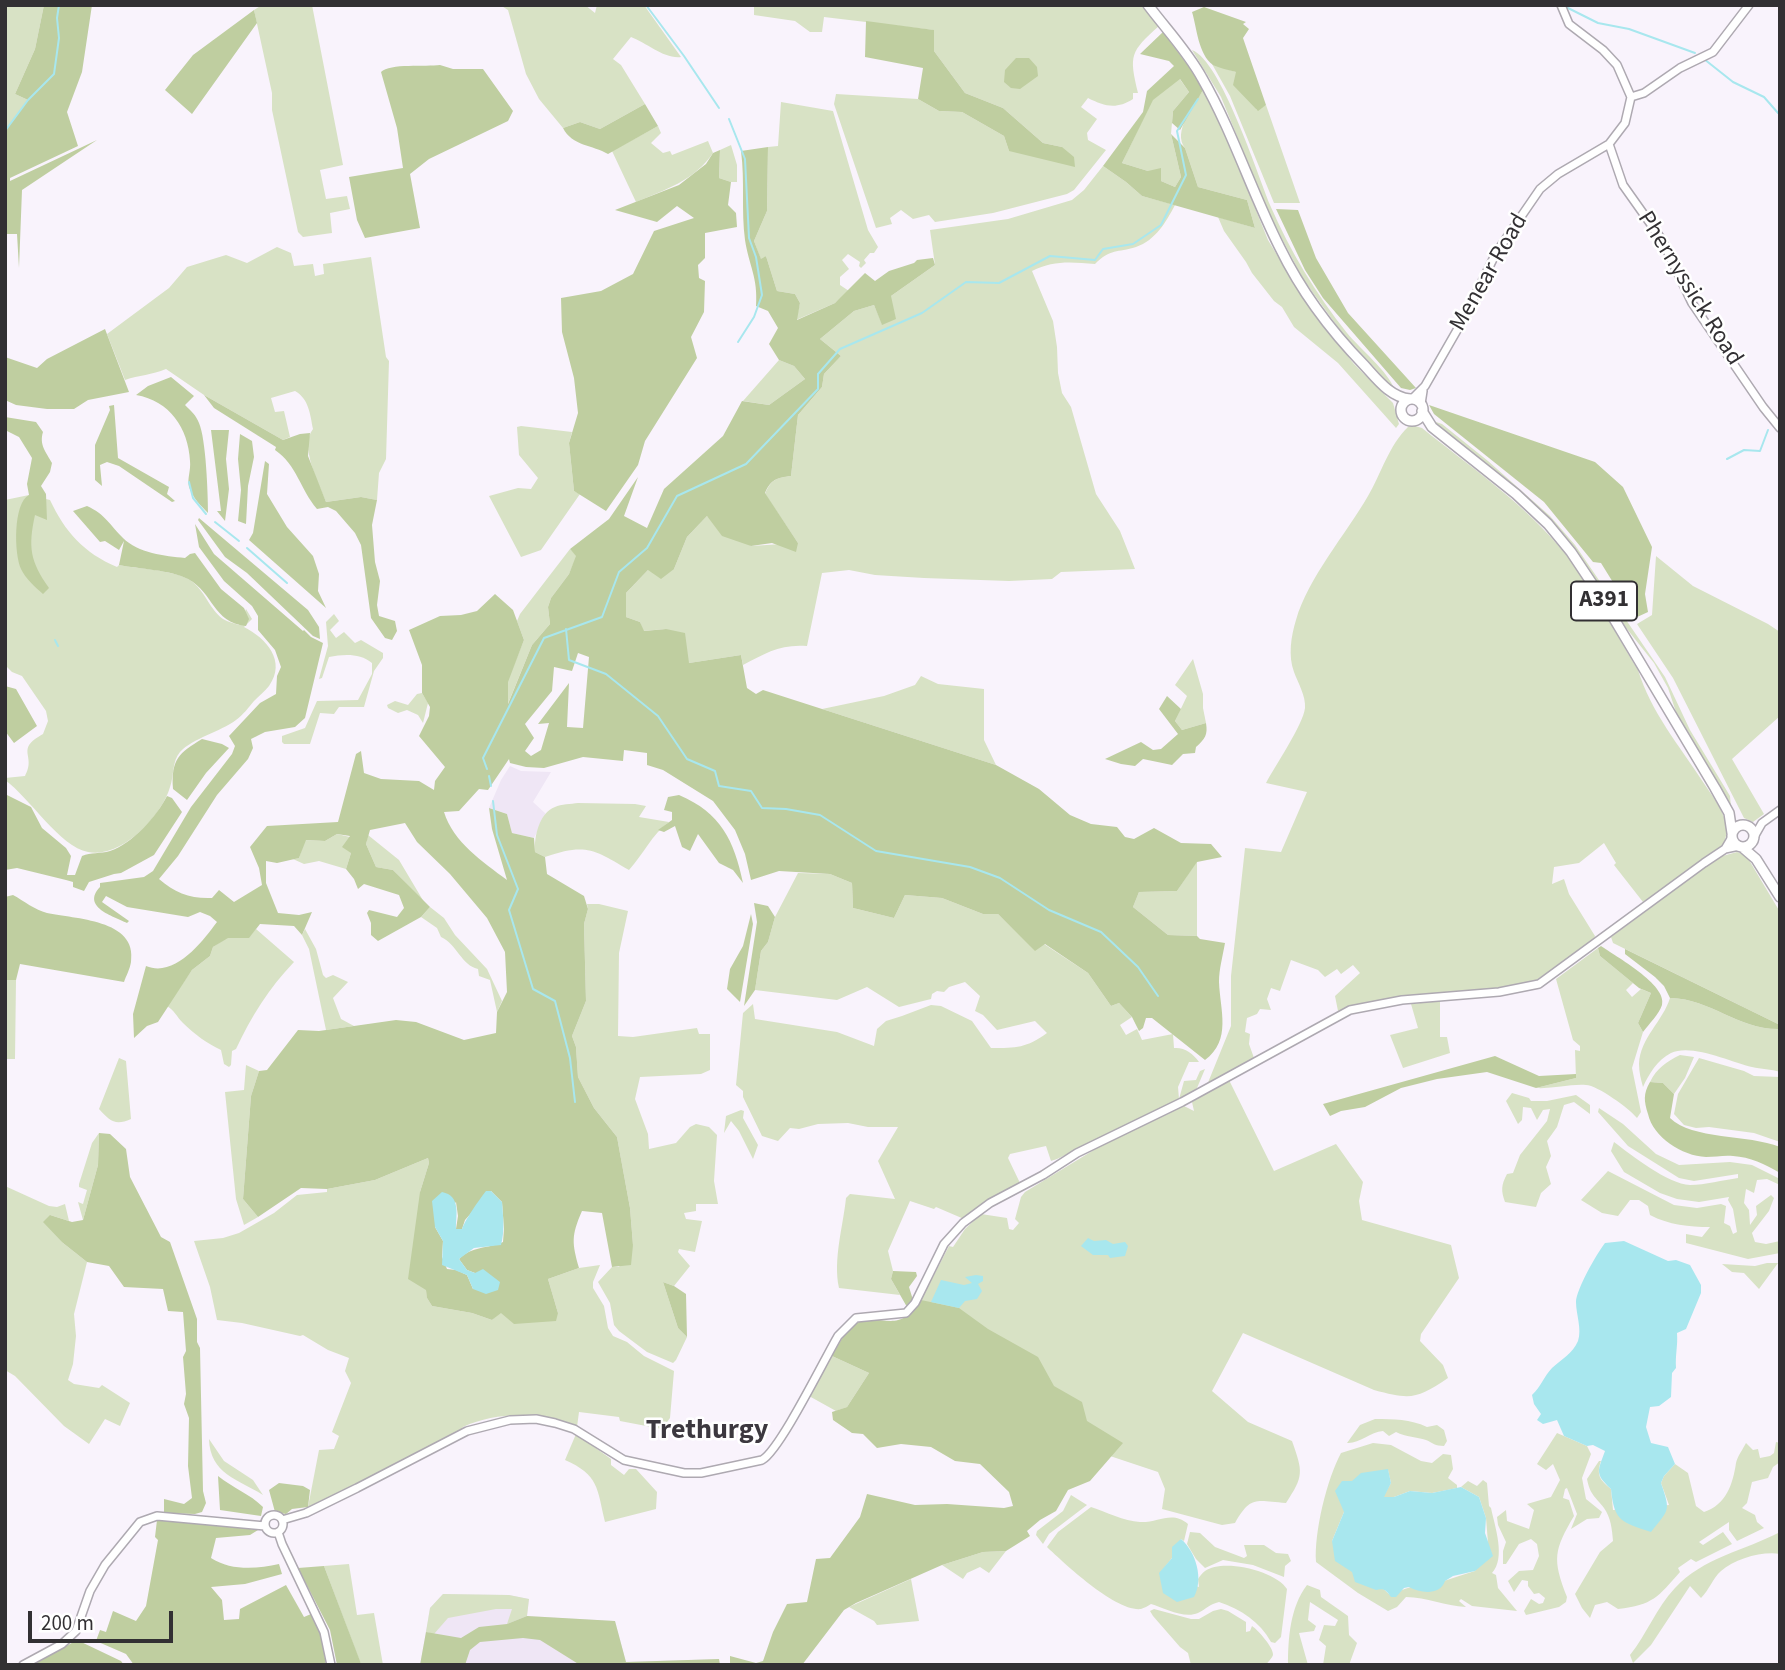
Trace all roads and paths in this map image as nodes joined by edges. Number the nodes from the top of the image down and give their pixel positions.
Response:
1 (1148, 5) edge
2 (1561, 5) edge
3 (1749, 5) edge
4 (1631, 97) junction
5 (1609, 144) junction
6 (1393, 394) junction
7 (1416, 403) junction
8 (1401, 411) junction
9 (1415, 420) junction
10 (1432, 427) junction
11 (1780, 428) edge
12 (1780, 810) edge
13 (1729, 813) junction
14 (1762, 824) junction
15 (1746, 825) junction
16 (1732, 835) junction
17 (1754, 839) junction
18 (1741, 847) junction
19 (1725, 849) junction
20 (1756, 859) junction
21 (1780, 897) edge
22 (282, 1520) junction
23 (265, 1526) junction
24 (278, 1532) junction
25 (23, 1665) edge
26 (331, 1665) edge

1 - 6 highway
2 - 4 street
3 - 4 street
4 - 5 street, Menear Road
5 - 7 street, Menear Road
5 - 11 street, Phernyssick Road
6 - 7 highway
6 - 8 highway
7 - 8 highway
7 - 9 highway
7 - 10 highway, A391
8 - 9 highway
9 - 10 highway, A391
10 - 13 highway, A391
12 - 14 street
13 - 15 highway, A391
13 - 16 highway, A391
14 - 15 street
14 - 17 street
15 - 16 highway
15 - 17 highway
16 - 18 highway
16 - 19 street
17 - 18 highway
17 - 20 highway
18 - 19 street
18 - 20 highway
19 - 22 street
20 - 21 highway
22 - 23 street
22 - 24 street
23 - 24 street
23 - 25 street
24 - 26 street

